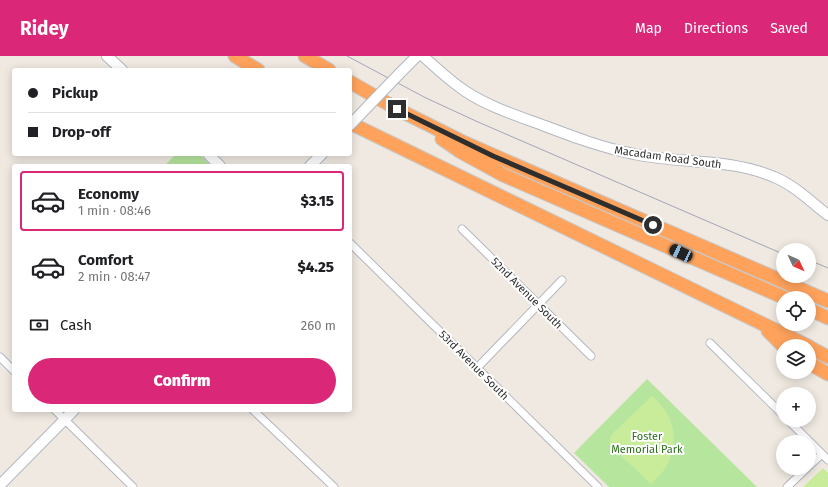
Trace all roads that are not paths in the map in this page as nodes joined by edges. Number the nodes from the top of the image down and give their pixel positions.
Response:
1 (107, 56) edge
2 (235, 56) edge
3 (305, 56) edge
4 (417, 56) edge
5 (423, 56) edge
6 (120, 68) edge
7 (255, 68) edge
8 (326, 68) edge
9 (352, 83) edge
10 (397, 109) junction
11 (352, 122) edge
12 (352, 125) edge
13 (210, 156) edge
14 (320, 156) edge
15 (218, 164) edge
16 (312, 164) edge
17 (828, 215) edge
18 (462, 229) dead end
19 (352, 245) edge
20 (562, 280) dead end
21 (776, 294) edge
22 (828, 301) edge
23 (539, 304) junction
24 (816, 312) edge
25 (828, 318) edge
26 (761, 324) junction
27 (776, 339) edge
28 (793, 339) edge
29 (710, 343) dead end
30 (816, 350) edge
31 (590, 356) dead end
32 (0, 357) edge
33 (828, 357) edge
34 (816, 367) edge
35 (478, 368) junction
36 (12, 369) edge
37 (828, 374) edge
38 (776, 408) edge
39 (57, 412) edge
40 (72, 412) edge
41 (255, 412) edge
42 (64, 419) junction
43 (795, 427) edge
44 (822, 454) junction
45 (816, 460) edge
46 (828, 460) edge
47 (800, 475) edge
48 (0, 485) edge
49 (133, 487) edge
50 (334, 487) edge
51 (598, 487) edge
52 (787, 487) edge

1 - 6 street
2 - 7 highway
3 - 8 highway
4 - 11 street, bridge
5 - 17 street, Macadam Road South
9 - 10 highway
10 - 21 highway
10 - 22 highway
12 - 26 highway
13 - 15 street
14 - 16 street
18 - 23 street, 52nd Avenue South
19 - 35 street, 53rd Avenue South
20 - 23 street
23 - 31 street, 52nd Avenue South
23 - 35 street
24 - 25 highway
26 - 27 highway
26 - 28 highway
29 - 38 street
30 - 33 highway
32 - 36 street
34 - 37 highway
35 - 51 street, 53rd Avenue South
39 - 42 street
40 - 42 street
41 - 50 street
42 - 48 street
42 - 49 street
43 - 44 street
44 - 45 street
44 - 46 street
47 - 52 street

